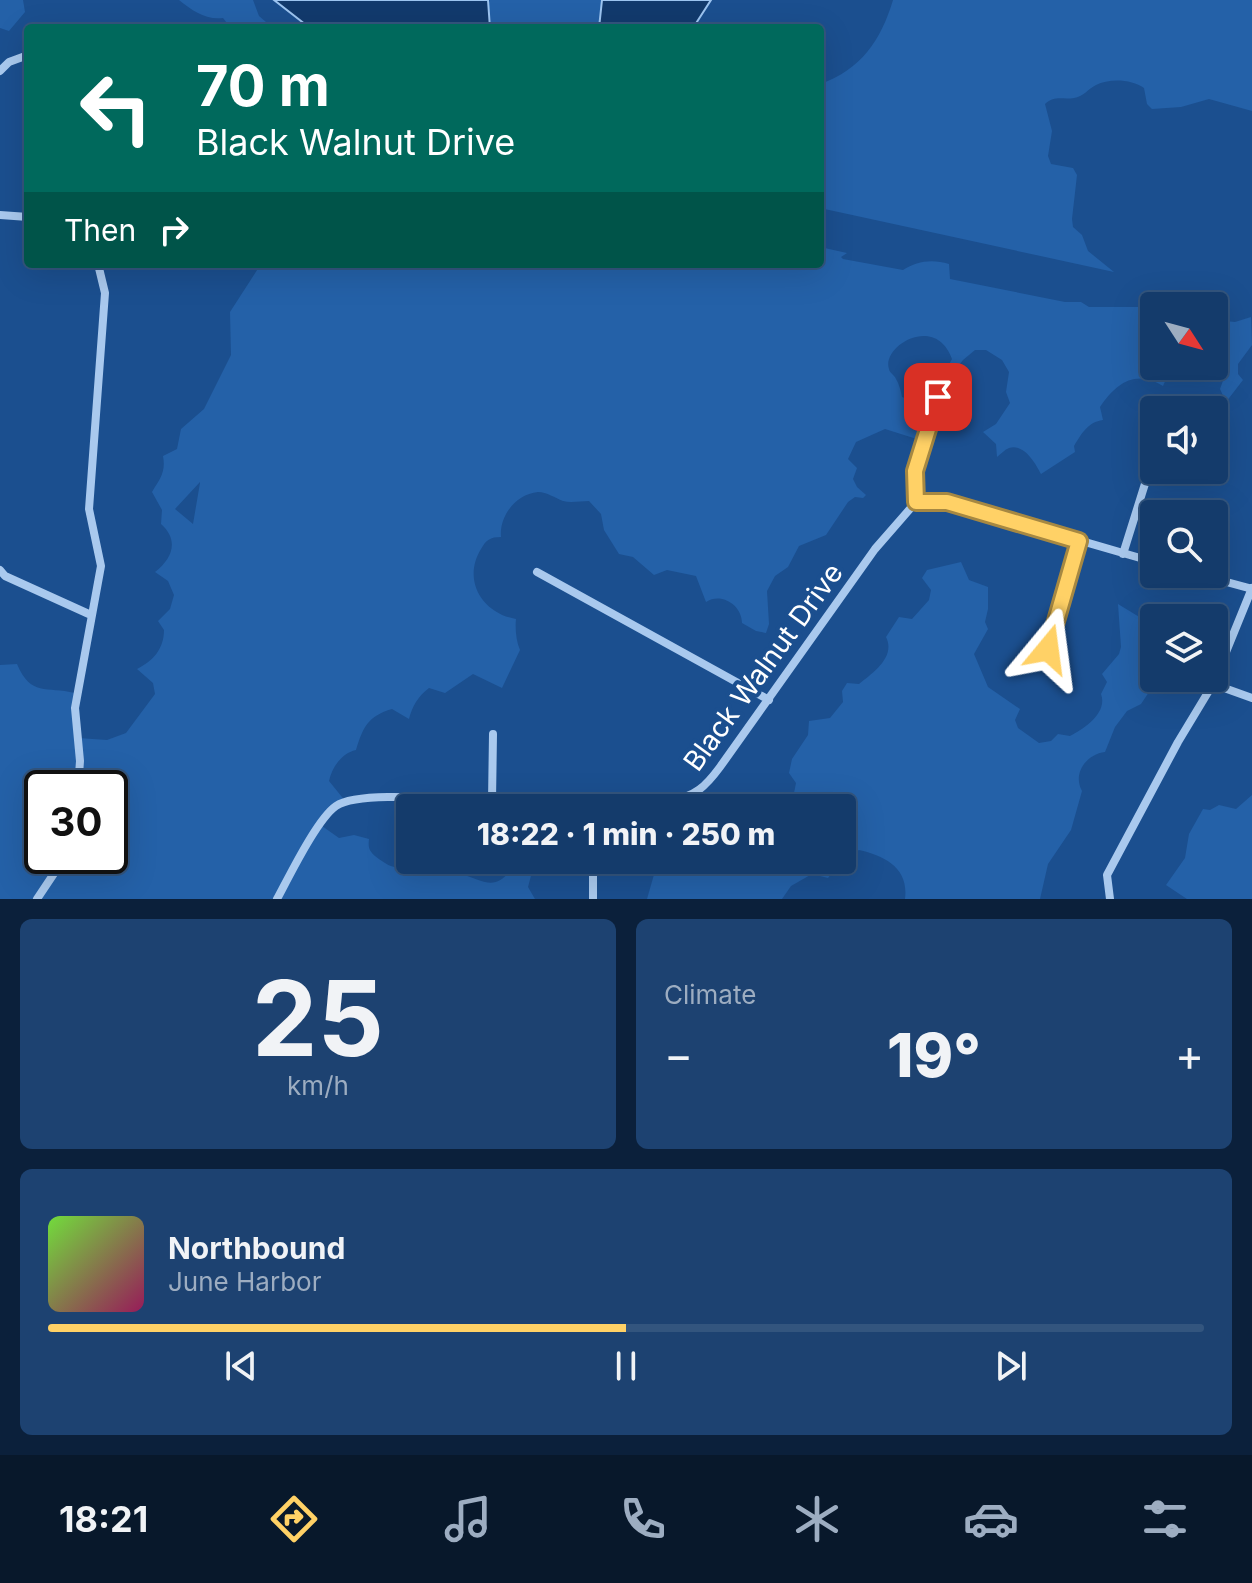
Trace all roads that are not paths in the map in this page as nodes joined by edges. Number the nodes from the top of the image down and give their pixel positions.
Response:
1 (24, 56) edge
2 (0, 71) edge
3 (0, 215) edge
4 (24, 217) edge
5 (99, 268) edge
6 (938, 397) dead end
7 (1145, 484) edge
8 (916, 502) junction
9 (1079, 541) junction
10 (1123, 554) junction
11 (1140, 558) edge
12 (0, 570) edge
13 (537, 572) dead end
14 (1228, 582) edge
15 (1252, 589) edge
16 (91, 615) junction
17 (1228, 647) edge
18 (1048, 649) dead end
19 (1228, 689) edge
20 (1208, 692) edge
21 (1252, 698) edge
22 (769, 700) junction
23 (493, 734) dead end
24 (79, 770) edge
25 (492, 794) edge
26 (692, 794) edge
27 (396, 799) edge
28 (54, 874) edge
29 (593, 874) edge
30 (37, 899) edge
31 (277, 899) edge
32 (593, 899) edge
33 (1110, 899) edge

1 - 2 street
3 - 4 street
5 - 16 street
6 - 8 street
7 - 10 street
8 - 9 street
8 - 22 street, Black Walnut Drive
9 - 10 street
9 - 18 street
10 - 11 street
12 - 16 street
13 - 22 street
14 - 15 street
15 - 17 street
16 - 24 street
19 - 21 street
20 - 33 street
22 - 26 street, Black Walnut Drive
23 - 25 street
27 - 31 street, Black Walnut Drive
28 - 30 street
29 - 32 street

